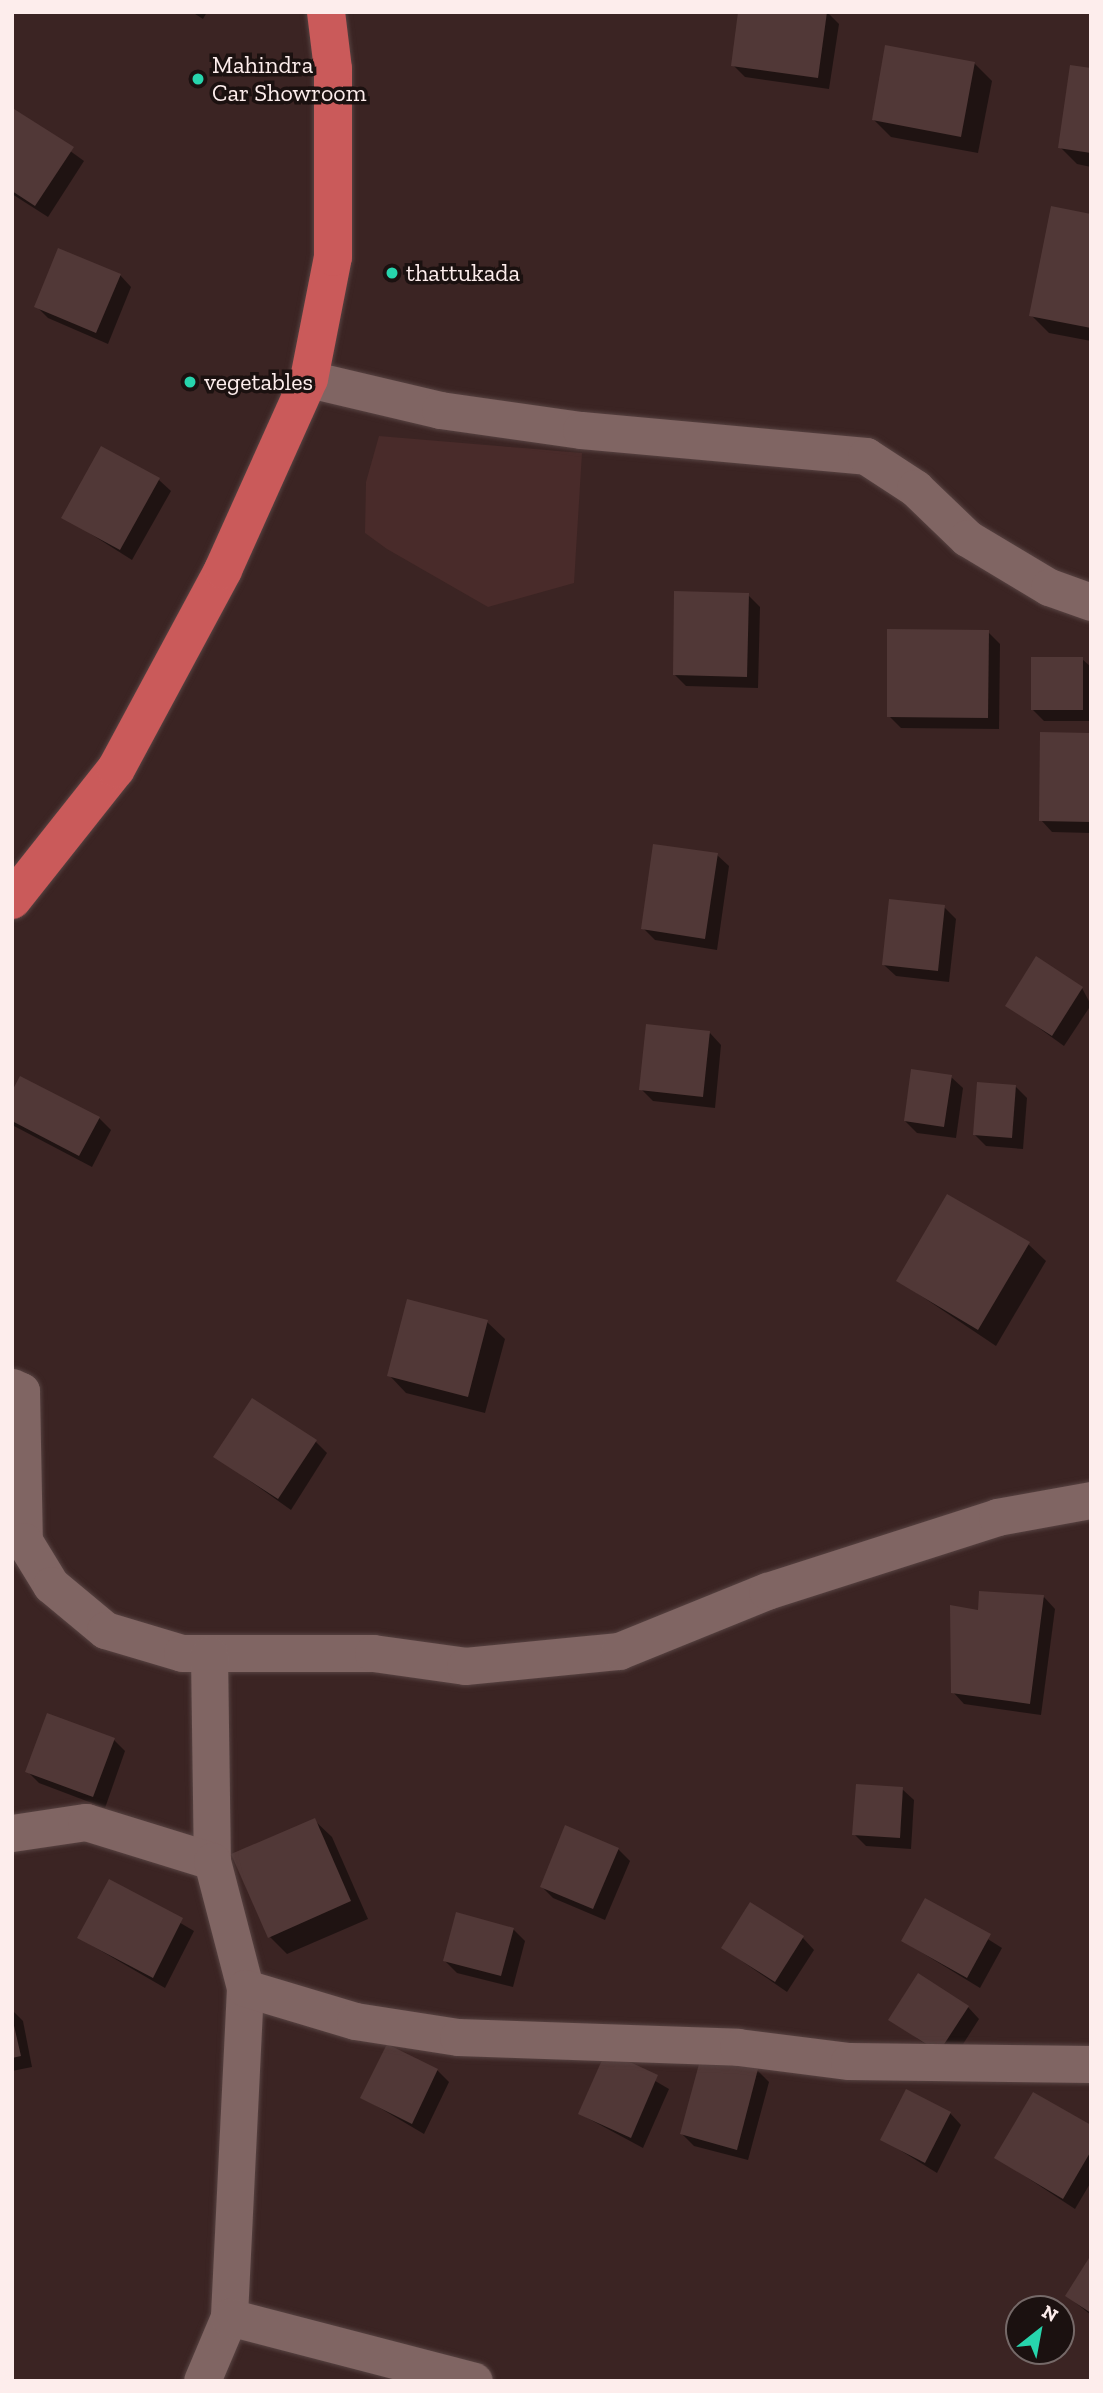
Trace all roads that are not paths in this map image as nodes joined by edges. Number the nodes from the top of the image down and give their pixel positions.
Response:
1 (326, 12) edge
2 (309, 379) junction
3 (1091, 603) edge
4 (12, 900) edge
5 (12, 1387) edge
6 (1091, 1500) edge
7 (209, 1654) junction
8 (12, 1833) edge
9 (212, 1861) junction
10 (245, 1988) junction
11 (1091, 2064) edge
12 (229, 2317) junction
13 (202, 2381) edge
14 (474, 2381) edge

1 - 2 highway
2 - 3 street
2 - 4 highway
5 - 7 street
6 - 7 street
7 - 9 street
8 - 9 street
9 - 10 street
10 - 11 street
10 - 12 street
12 - 13 street
12 - 14 street

